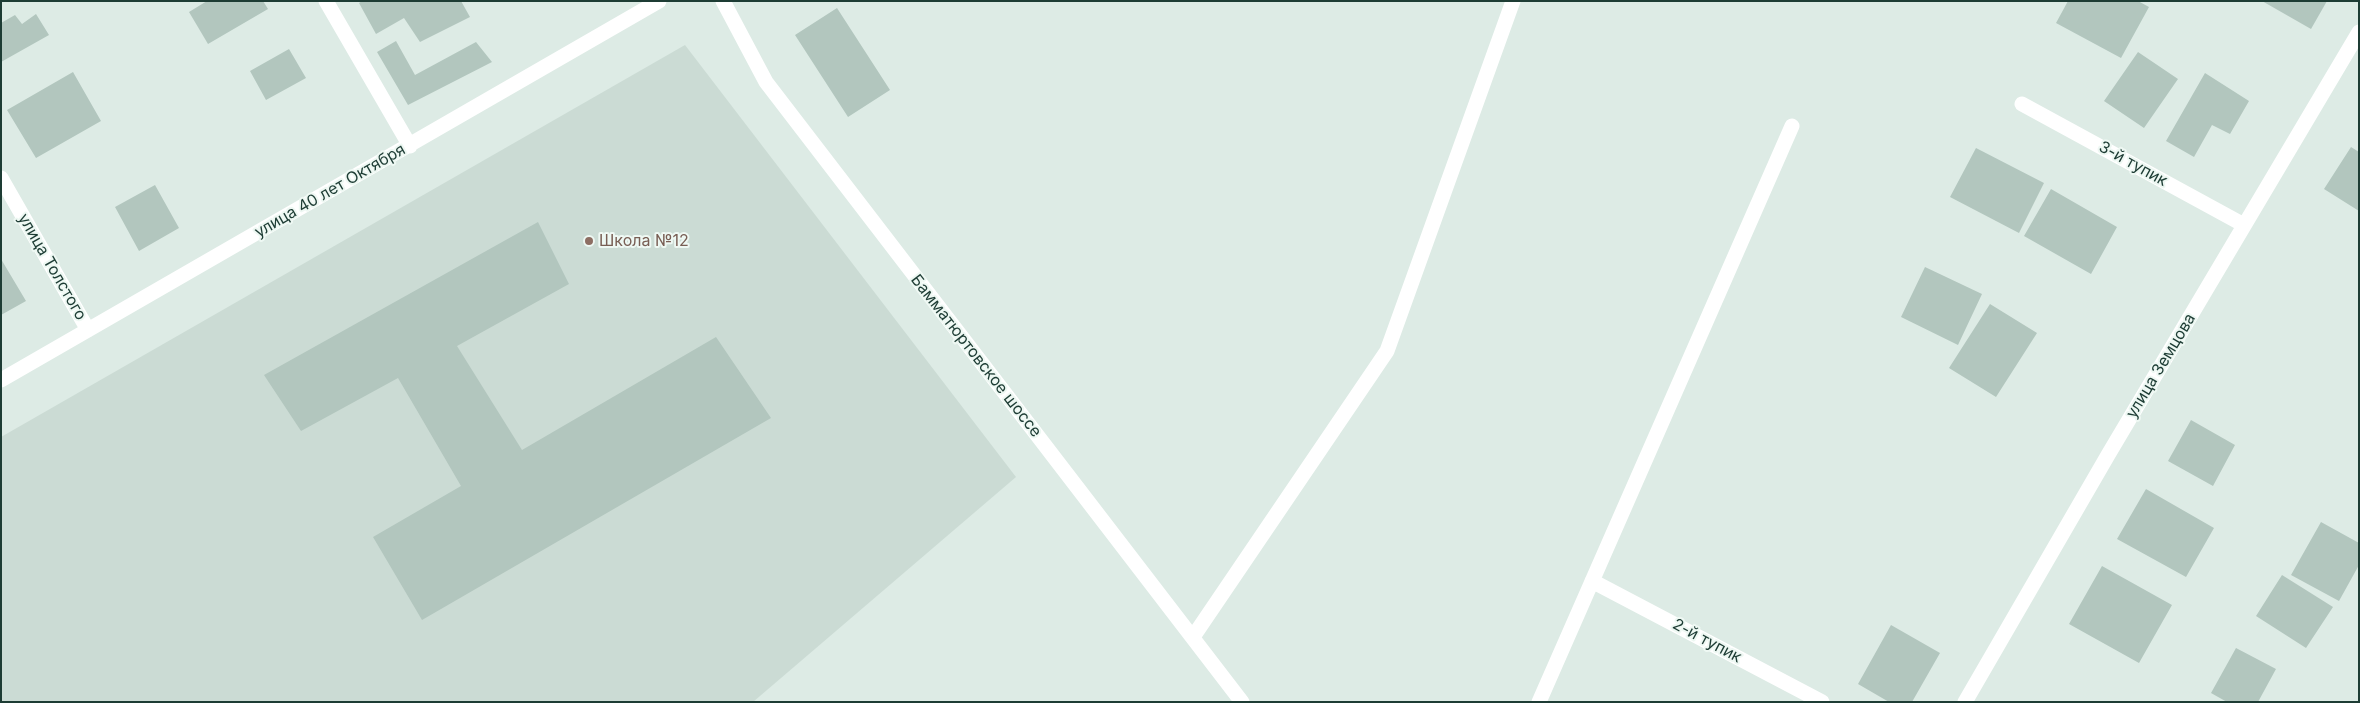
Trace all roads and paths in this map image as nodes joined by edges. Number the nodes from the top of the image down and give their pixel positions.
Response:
1 (326, 1) edge
2 (659, 1) edge
3 (723, 1) edge
4 (1513, 1) edge
5 (2359, 32) edge
6 (2022, 104) dead end
7 (1792, 126) dead end
8 (410, 146) junction
9 (1, 178) edge
10 (2244, 225) junction
11 (88, 330) junction
12 (1, 380) edge
13 (1592, 581) junction
14 (1193, 637) junction
15 (1242, 702) edge
16 (1539, 702) edge
17 (1822, 702) edge
18 (1965, 702) edge

1 - 8 street
2 - 8 street, улица 40 лет Октября
3 - 14 street, Бамматюртовское шоссе
4 - 14 street
5 - 10 street, улица Земцова
6 - 10 street, 3-й тупик
7 - 13 street
8 - 11 street, улица 40 лет Октября
9 - 11 street, улица Толстого
10 - 18 street, улица Земцова
11 - 12 street, улица 40 лет Октября
13 - 16 street
13 - 17 street, 2-й тупик
14 - 15 street, Бамматюртовское шоссе

